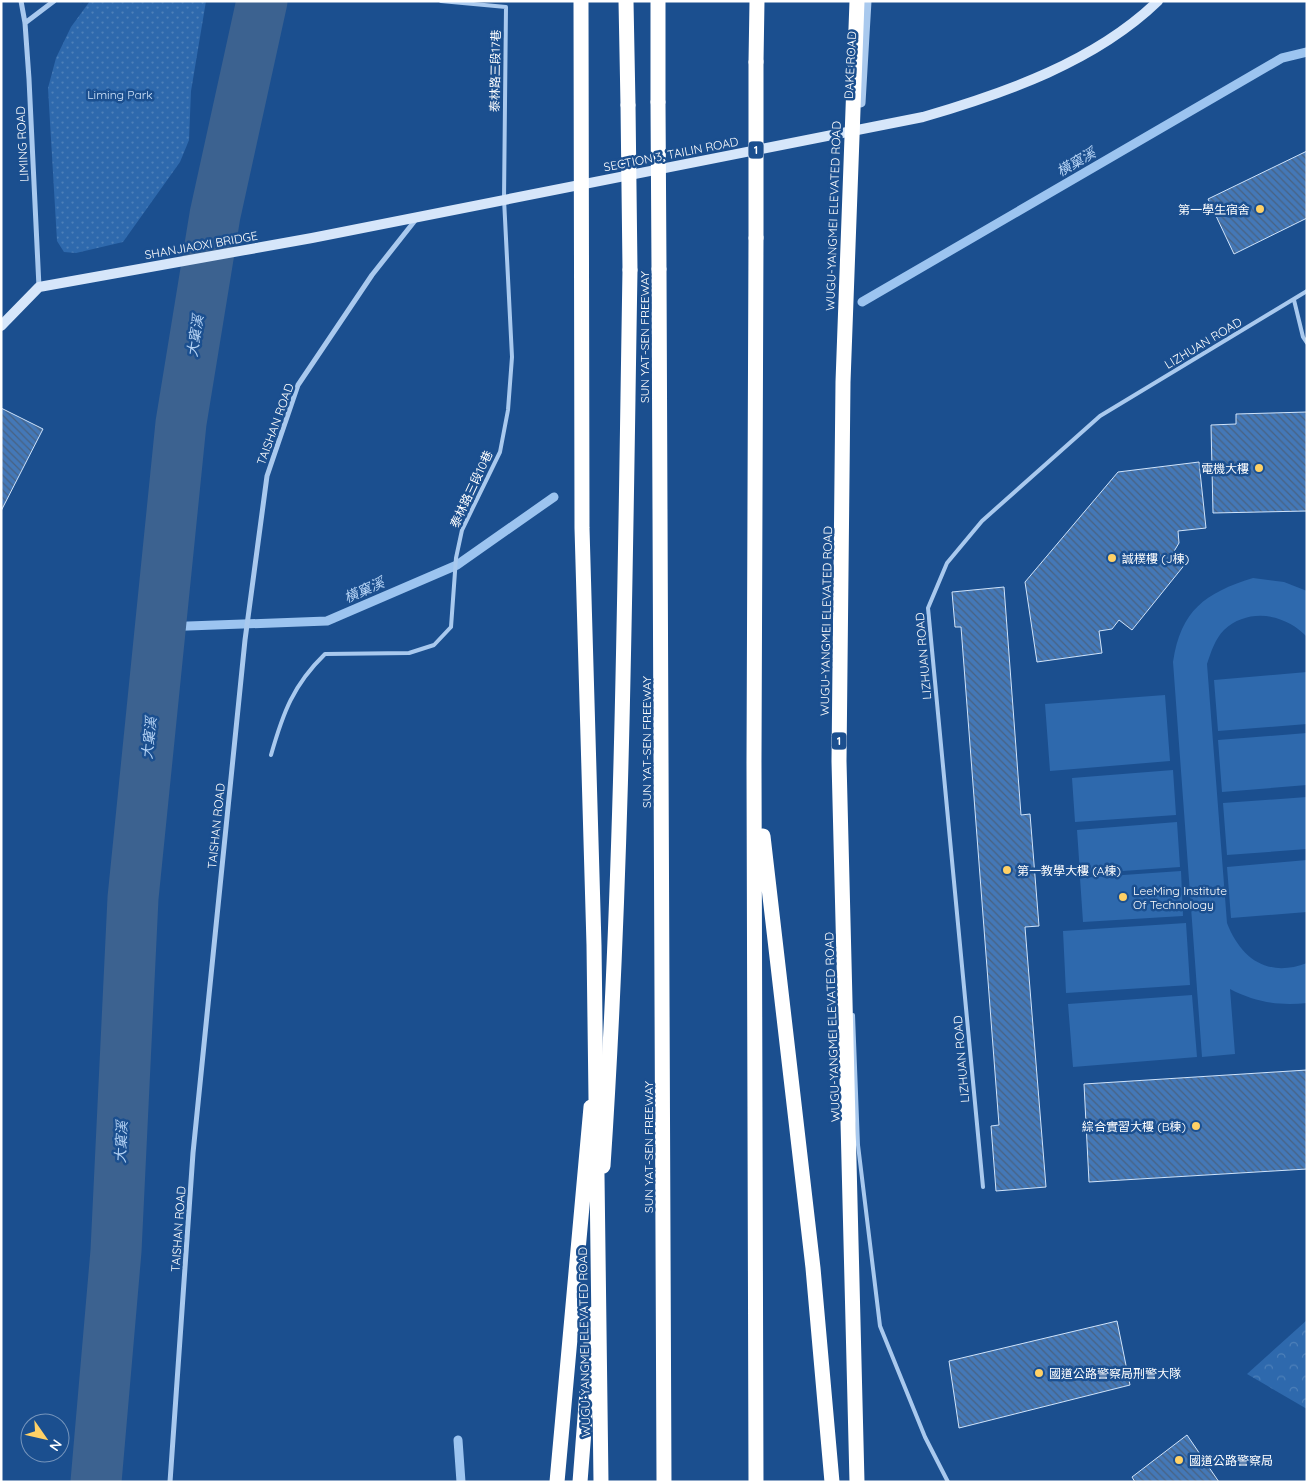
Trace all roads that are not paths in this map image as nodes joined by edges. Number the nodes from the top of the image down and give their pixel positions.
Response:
1 (21, 1) edge
2 (54, 1) edge
3 (441, 1) edge
4 (581, 1) edge
5 (626, 1) edge
6 (658, 1) edge
7 (757, 1) edge
8 (857, 1) edge
9 (867, 1) edge
10 (1158, 1) edge
11 (25, 23) junction
12 (859, 135) junction
13 (504, 200) junction
14 (419, 216) junction
15 (312, 238) joint
16 (39, 287) junction
17 (1307, 291) edge
18 (1294, 300) junction
19 (3, 320) edge
20 (1307, 343) edge
21 (848, 525) dead end
22 (626, 555) junction
23 (846, 669) dead end
24 (271, 755) dead end
25 (754, 762) junction
26 (853, 1010) dead end
27 (983, 1187) dead end
28 (170, 1482) edge
29 (557, 1482) edge
30 (580, 1482) edge
31 (601, 1482) edge
32 (664, 1482) edge
33 (756, 1482) edge
34 (832, 1482) edge
35 (858, 1482) edge
36 (948, 1482) edge

1 - 11 street, LIMING ROAD
2 - 11 street
3 - 13 lane, 泰林路三段17巷
4 - 31 highway, WUGU-YANGMEI ELEVATED ROAD, bridge
5 - 22 highway, bridge
6 - 32 highway, SUN YAT-SEN FREEWAY, bridge
7 - 25 highway, 1, bridge
8 - 35 highway, WUGU-YANGMEI ELEVATED ROAD / 1, bridge
9 - 12 street, DAKE ROAD
10 - 12 main road, SECTION 3, TAILIN ROAD
11 - 16 street, LIMING ROAD
12 - 13 main road, SECTION 3, TAILIN ROAD
13 - 14 main road, SECTION 3, TAILIN ROAD
13 - 24 lane, 泰林路三段10巷
14 - 15 main road, SECTION 3, TAILIN ROAD
14 - 28 street, TAISHAN ROAD
15 - 16 main road, SHANJIAOXI BRIDGE
16 - 19 main road
17 - 18 lane, LIZHUAN ROAD
18 - 20 lane
18 - 27 lane, LIZHUAN ROAD
21 - 23 lane
22 - 29 highway
22 - 30 highway
25 - 33 highway, 1
25 - 34 highway
26 - 36 lane

